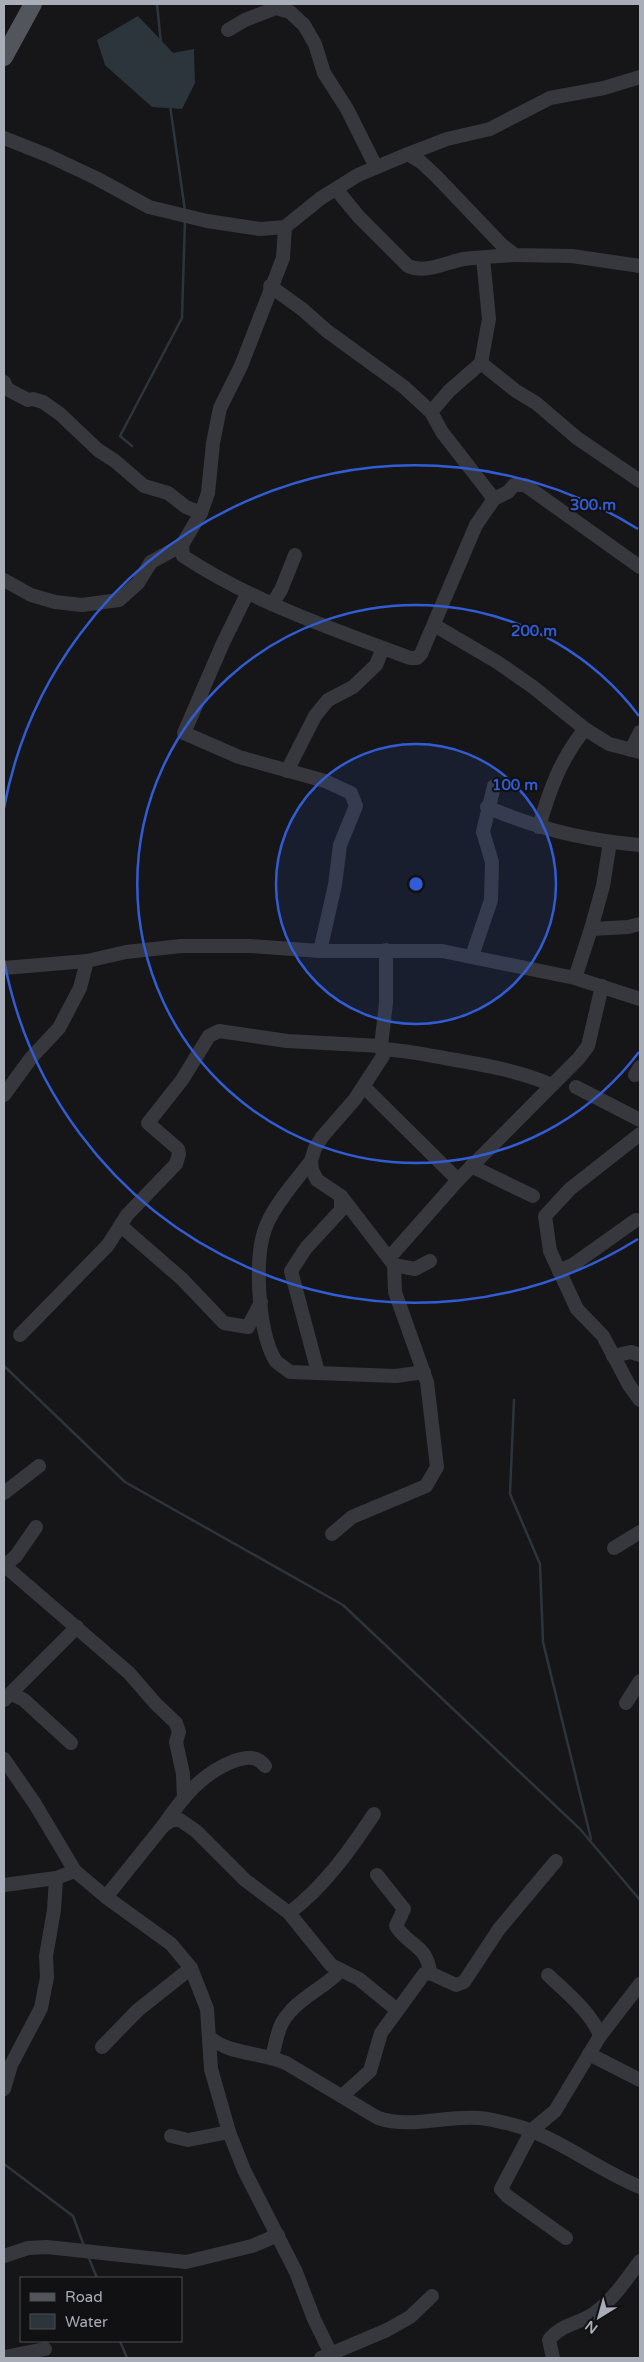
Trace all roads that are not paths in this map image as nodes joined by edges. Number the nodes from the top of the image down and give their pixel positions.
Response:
1 (33, 4) edge
2 (228, 30) dead end
3 (4, 57) edge
4 (640, 77) edge
5 (4, 138) edge
6 (408, 154) junction
7 (376, 167) junction
8 (336, 189) junction
9 (285, 227) junction
10 (515, 255) junction
11 (483, 258) junction
12 (640, 266) edge
13 (270, 286) junction
14 (481, 363) junction
15 (4, 382) edge
16 (431, 412) junction
17 (640, 481) edge
18 (494, 499) junction
19 (201, 513) junction
20 (182, 546) junction
21 (295, 555) dead end
22 (640, 567) edge
23 (4, 580) edge
24 (248, 594) junction
25 (272, 604) junction
26 (434, 625) junction
27 (384, 648) junction
28 (585, 729) junction
29 (640, 732) edge
30 (636, 751) edge
31 (287, 771) junction
32 (494, 786) dead end
33 (487, 807) junction
34 (539, 827) junction
35 (610, 842) junction
36 (639, 842) edge
37 (640, 924) edge
38 (592, 930) junction
39 (386, 950) junction
40 (320, 951) junction
41 (472, 956) junction
42 (87, 961) junction
43 (4, 968) edge
44 (575, 978) junction
45 (602, 986) junction
46 (640, 998) edge
47 (381, 1047) junction
48 (552, 1085) junction
49 (364, 1087) junction
50 (576, 1087) dead end
51 (4, 1095) edge
52 (640, 1120) edge
53 (640, 1134) edge
54 (311, 1161) junction
55 (471, 1166) junction
56 (458, 1180) junction
57 (341, 1196) junction
58 (533, 1196) dead end
59 (636, 1220) dead end
60 (120, 1226) junction
61 (430, 1261) dead end
62 (392, 1262) junction
63 (559, 1271) junction
64 (261, 1302) junction
65 (20, 1335) dead end
66 (640, 1355) edge
67 (614, 1356) junction
68 (318, 1372) junction
69 (424, 1372) junction
70 (640, 1400) edge
71 (39, 1466) dead end
72 (4, 1494) edge
73 (36, 1527) dead end
74 (640, 1532) edge
75 (332, 1534) dead end
76 (614, 1548) dead end
77 (4, 1566) edge
78 (77, 1627) junction
79 (640, 1681) edge
80 (8, 1697) edge
81 (626, 1703) dead end
82 (71, 1743) dead end
83 (4, 1759) edge
84 (266, 1766) dead end
85 (184, 1798) junction
86 (374, 1814) dead end
87 (163, 1826) junction
88 (556, 1861) dead end
89 (75, 1871) junction
90 (377, 1875) dead end
91 (56, 1878) junction
92 (4, 1885) edge
93 (106, 1897) junction
94 (289, 1912) junction
95 (191, 1968) junction
96 (341, 1970) junction
97 (430, 1973) junction
98 (548, 1975) dead end
99 (640, 1984) edge
100 (397, 2010) junction
101 (600, 2036) junction
102 (208, 2037) junction
103 (102, 2047) dead end
104 (589, 2054) junction
105 (272, 2057) junction
106 (640, 2080) edge
107 (4, 2089) edge
108 (342, 2096) junction
109 (532, 2130) junction
110 (229, 2132) junction
111 (171, 2136) dead end
112 (640, 2187) edge
113 (278, 2235) junction
114 (566, 2238) dead end
115 (4, 2256) edge
116 (640, 2261) edge
117 (432, 2296) dead end
118 (45, 2348) dead end
119 (328, 2356) edge
120 (4, 2357) edge
121 (553, 2358) edge

1 - 3 main road
2 - 7 street
4 - 6 street
5 - 9 street
6 - 7 street
6 - 10 street
7 - 8 street
8 - 9 street
8 - 11 street
9 - 13 street
10 - 11 street
10 - 12 street
11 - 14 street
13 - 16 street
13 - 19 street
14 - 16 street
14 - 17 street
15 - 19 street
16 - 18 street
18 - 22 street
18 - 26 street
19 - 20 street
20 - 23 street
20 - 24 street
21 - 25 street
24 - 25 street
24 - 31 street
25 - 27 street
26 - 27 street
26 - 28 street
27 - 31 street
28 - 30 street
28 - 34 street
29 - 30 street
31 - 40 street
32 - 33 street
33 - 34 street
33 - 41 street
34 - 35 street
35 - 36 street
35 - 38 street
37 - 38 street
38 - 44 street
39 - 40 street
39 - 41 street
39 - 47 street
40 - 42 street
41 - 44 street
42 - 43 street
42 - 51 street
44 - 45 street
45 - 46 street
45 - 48 street
47 - 48 street
47 - 49 street
47 - 60 street
48 - 55 street
49 - 54 street
49 - 56 street
50 - 52 street
53 - 63 street
54 - 57 street
54 - 64 street
55 - 56 street
55 - 58 street
56 - 62 street
57 - 62 street
57 - 68 street
59 - 63 street
60 - 64 street
60 - 65 street
61 - 62 street
62 - 69 street
63 - 67 street
64 - 68 street
66 - 67 street
67 - 70 street
68 - 69 street
69 - 75 street
71 - 72 street
73 - 77 street
74 - 76 street
77 - 78 street
78 - 80 street
78 - 85 street
79 - 81 street
80 - 82 street
83 - 89 street
84 - 85 street
85 - 87 street
86 - 94 street
87 - 93 street
87 - 94 street
88 - 97 street
89 - 91 street
89 - 93 street
90 - 97 street
91 - 92 street
91 - 107 street
93 - 95 street
94 - 96 street
95 - 102 street
95 - 103 street
96 - 100 street
96 - 105 street
97 - 100 street
98 - 101 street
99 - 101 street
100 - 108 street
101 - 104 street
102 - 105 street
102 - 110 street
104 - 106 street
104 - 109 street
105 - 108 street
108 - 109 street
109 - 112 street
109 - 114 street
110 - 111 street
110 - 113 street
113 - 115 street
113 - 119 street
116 - 121 street
117 - 119 street
118 - 120 street

